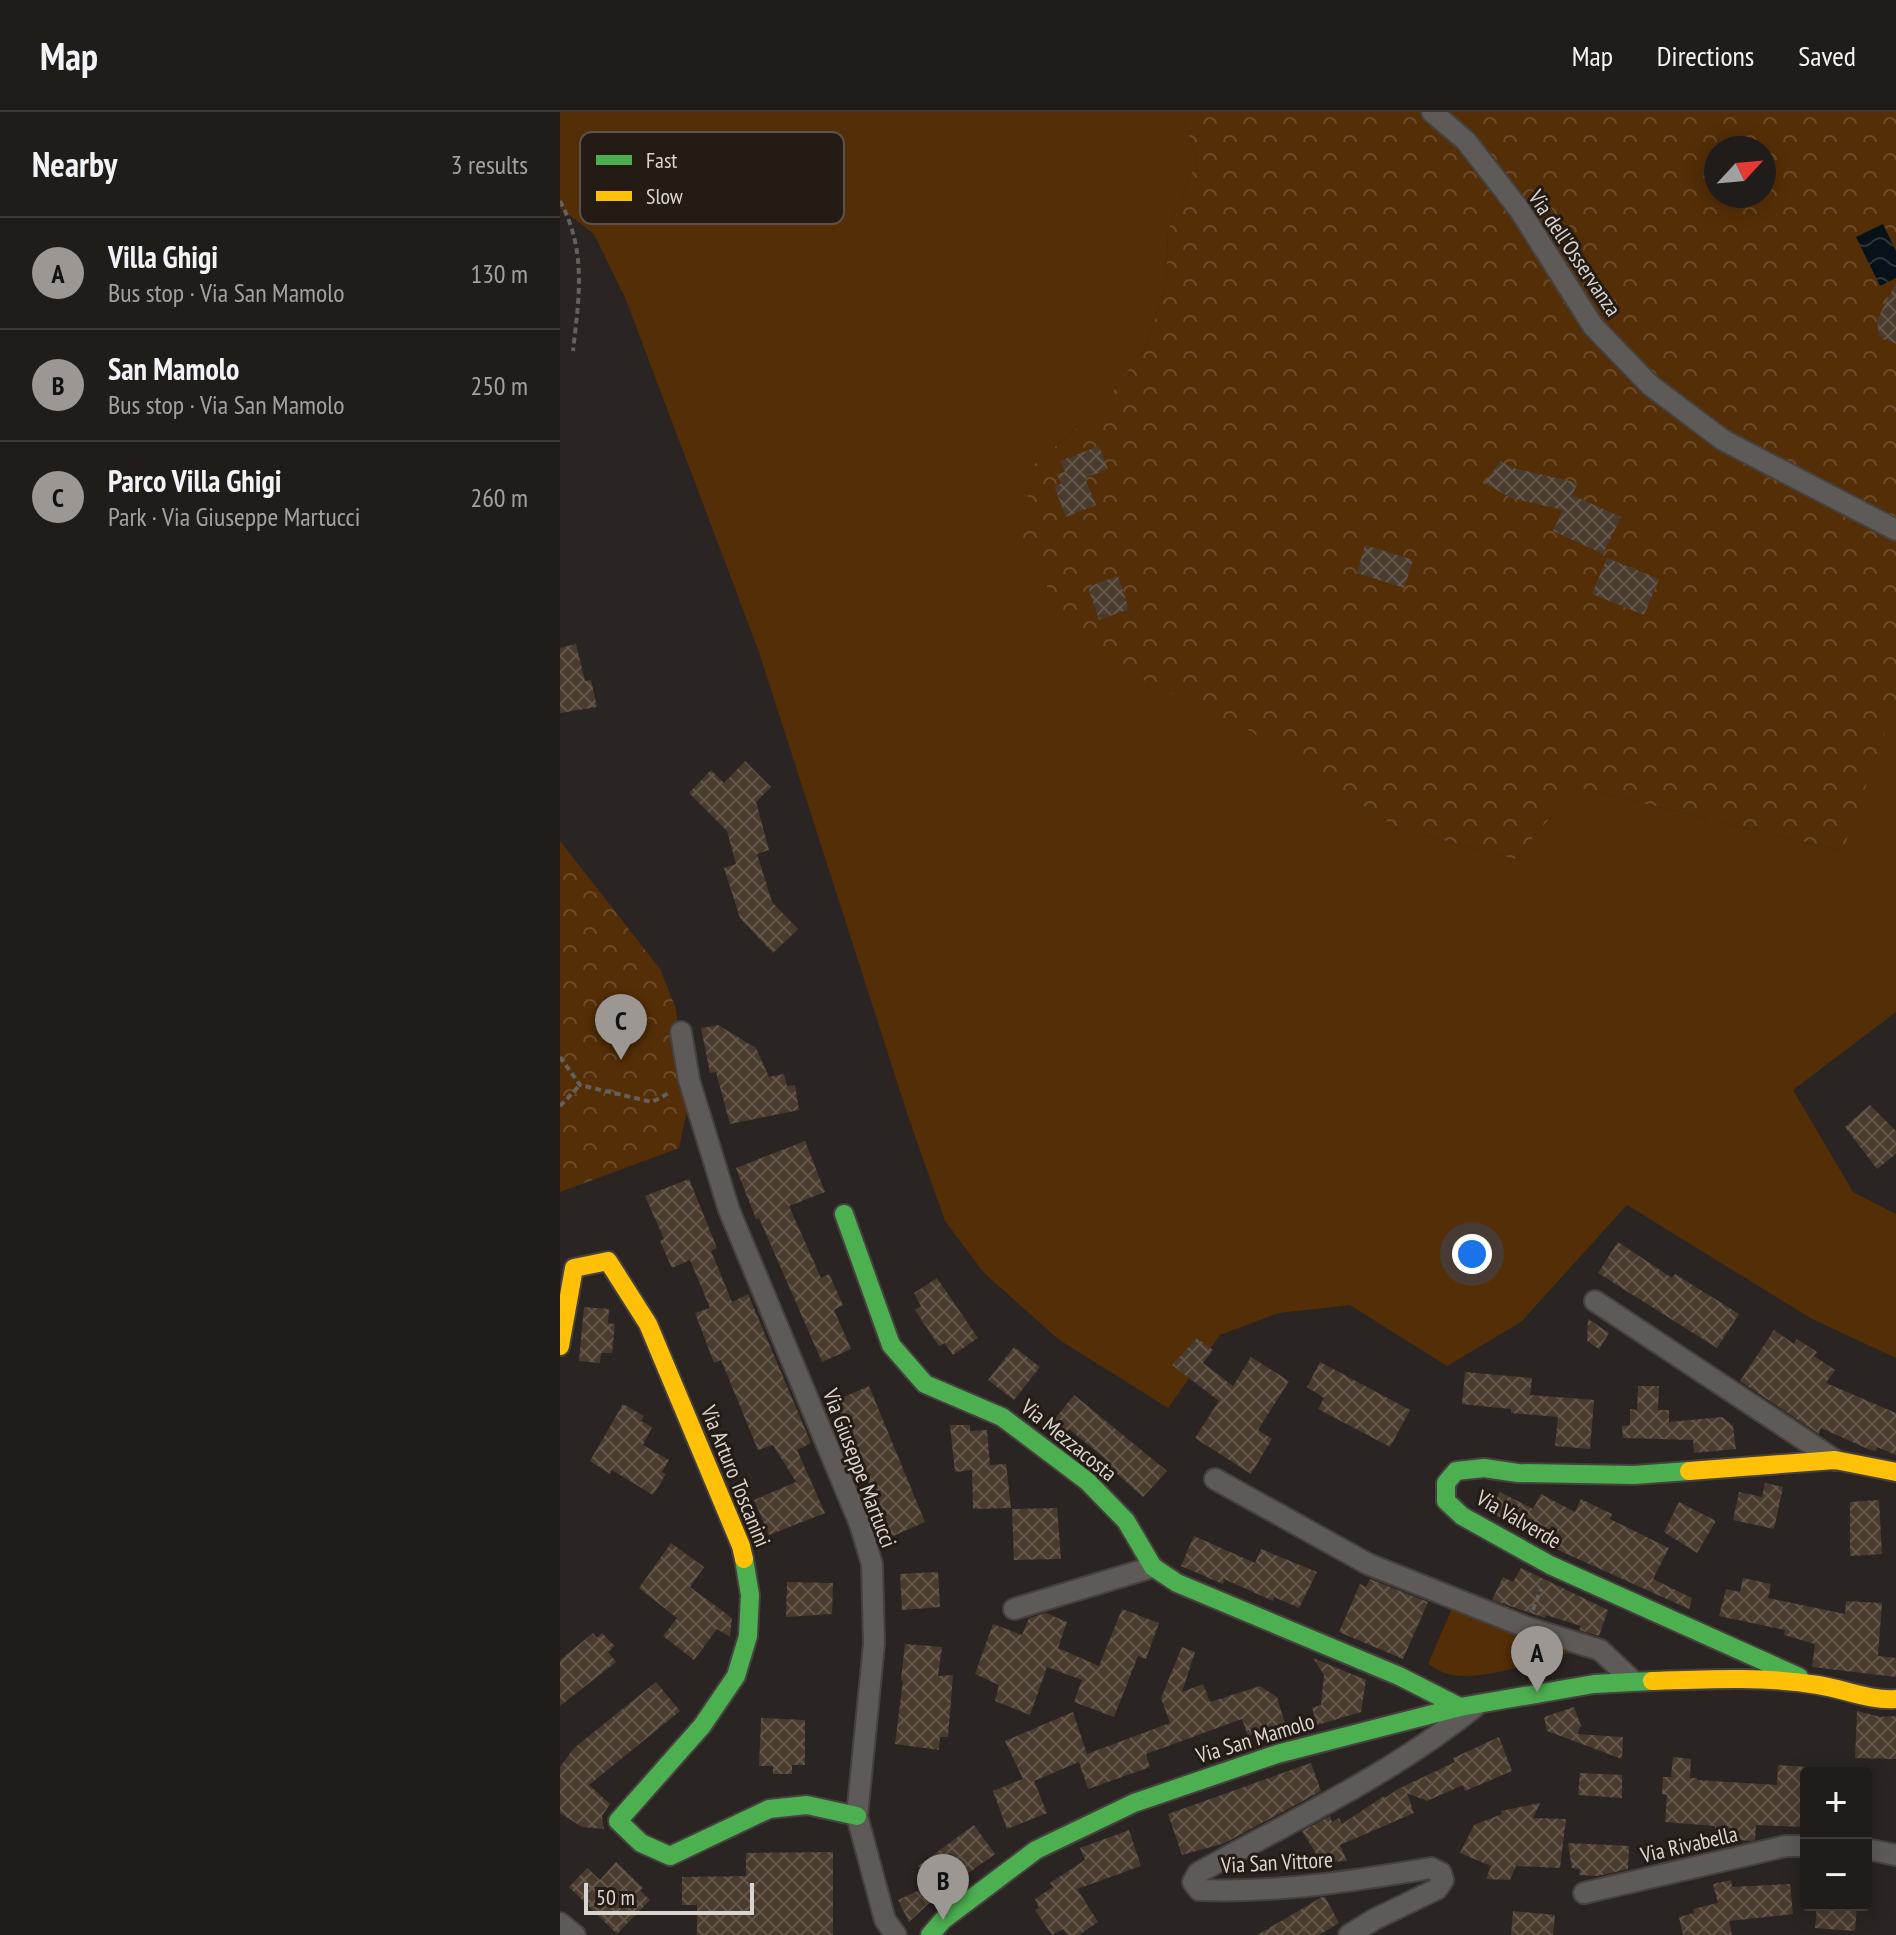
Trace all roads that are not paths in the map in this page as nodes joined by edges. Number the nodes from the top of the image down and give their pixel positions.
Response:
1 (1432, 112) edge
2 (1896, 530) edge
3 (681, 1032) dead end
4 (844, 1214) dead end
5 (1595, 1301) dead end
6 (560, 1346) edge
7 (1835, 1460) junction
8 (1896, 1472) edge
9 (1215, 1479) dead end
10 (1153, 1567) junction
11 (1014, 1609) dead end
12 (1632, 1680) junction
13 (1817, 1685) junction
14 (1896, 1699) edge
15 (1470, 1705) junction
16 (857, 1816) junction
17 (1800, 1846) edge
18 (1872, 1850) edge
19 (1896, 1855) edge
20 (1584, 1893) dead end
21 (560, 1923) edge
22 (575, 1935) edge
23 (896, 1935) edge
24 (930, 1935) edge
25 (1349, 1935) edge

1 - 2 street, Via dell'Osservanza
3 - 16 street, Via Giuseppe Martucci
4 - 10 street, Via Mezzacosta
5 - 7 street, Via Valverde
6 - 16 street, Via Arturo Toscanini
7 - 8 street, Via Valverde
7 - 13 street, Via Valverde
9 - 12 street
10 - 11 street
10 - 15 street, Via Mezzacosta
12 - 13 street, Via San Mamolo
12 - 15 street, Via San Mamolo
13 - 14 street, Via San Mamolo
15 - 24 street, Via San Mamolo
15 - 25 street, Via San Vittore
16 - 23 street, Via Giuseppe Martucci
17 - 20 street, Via Rivabella
18 - 19 street
21 - 22 street

